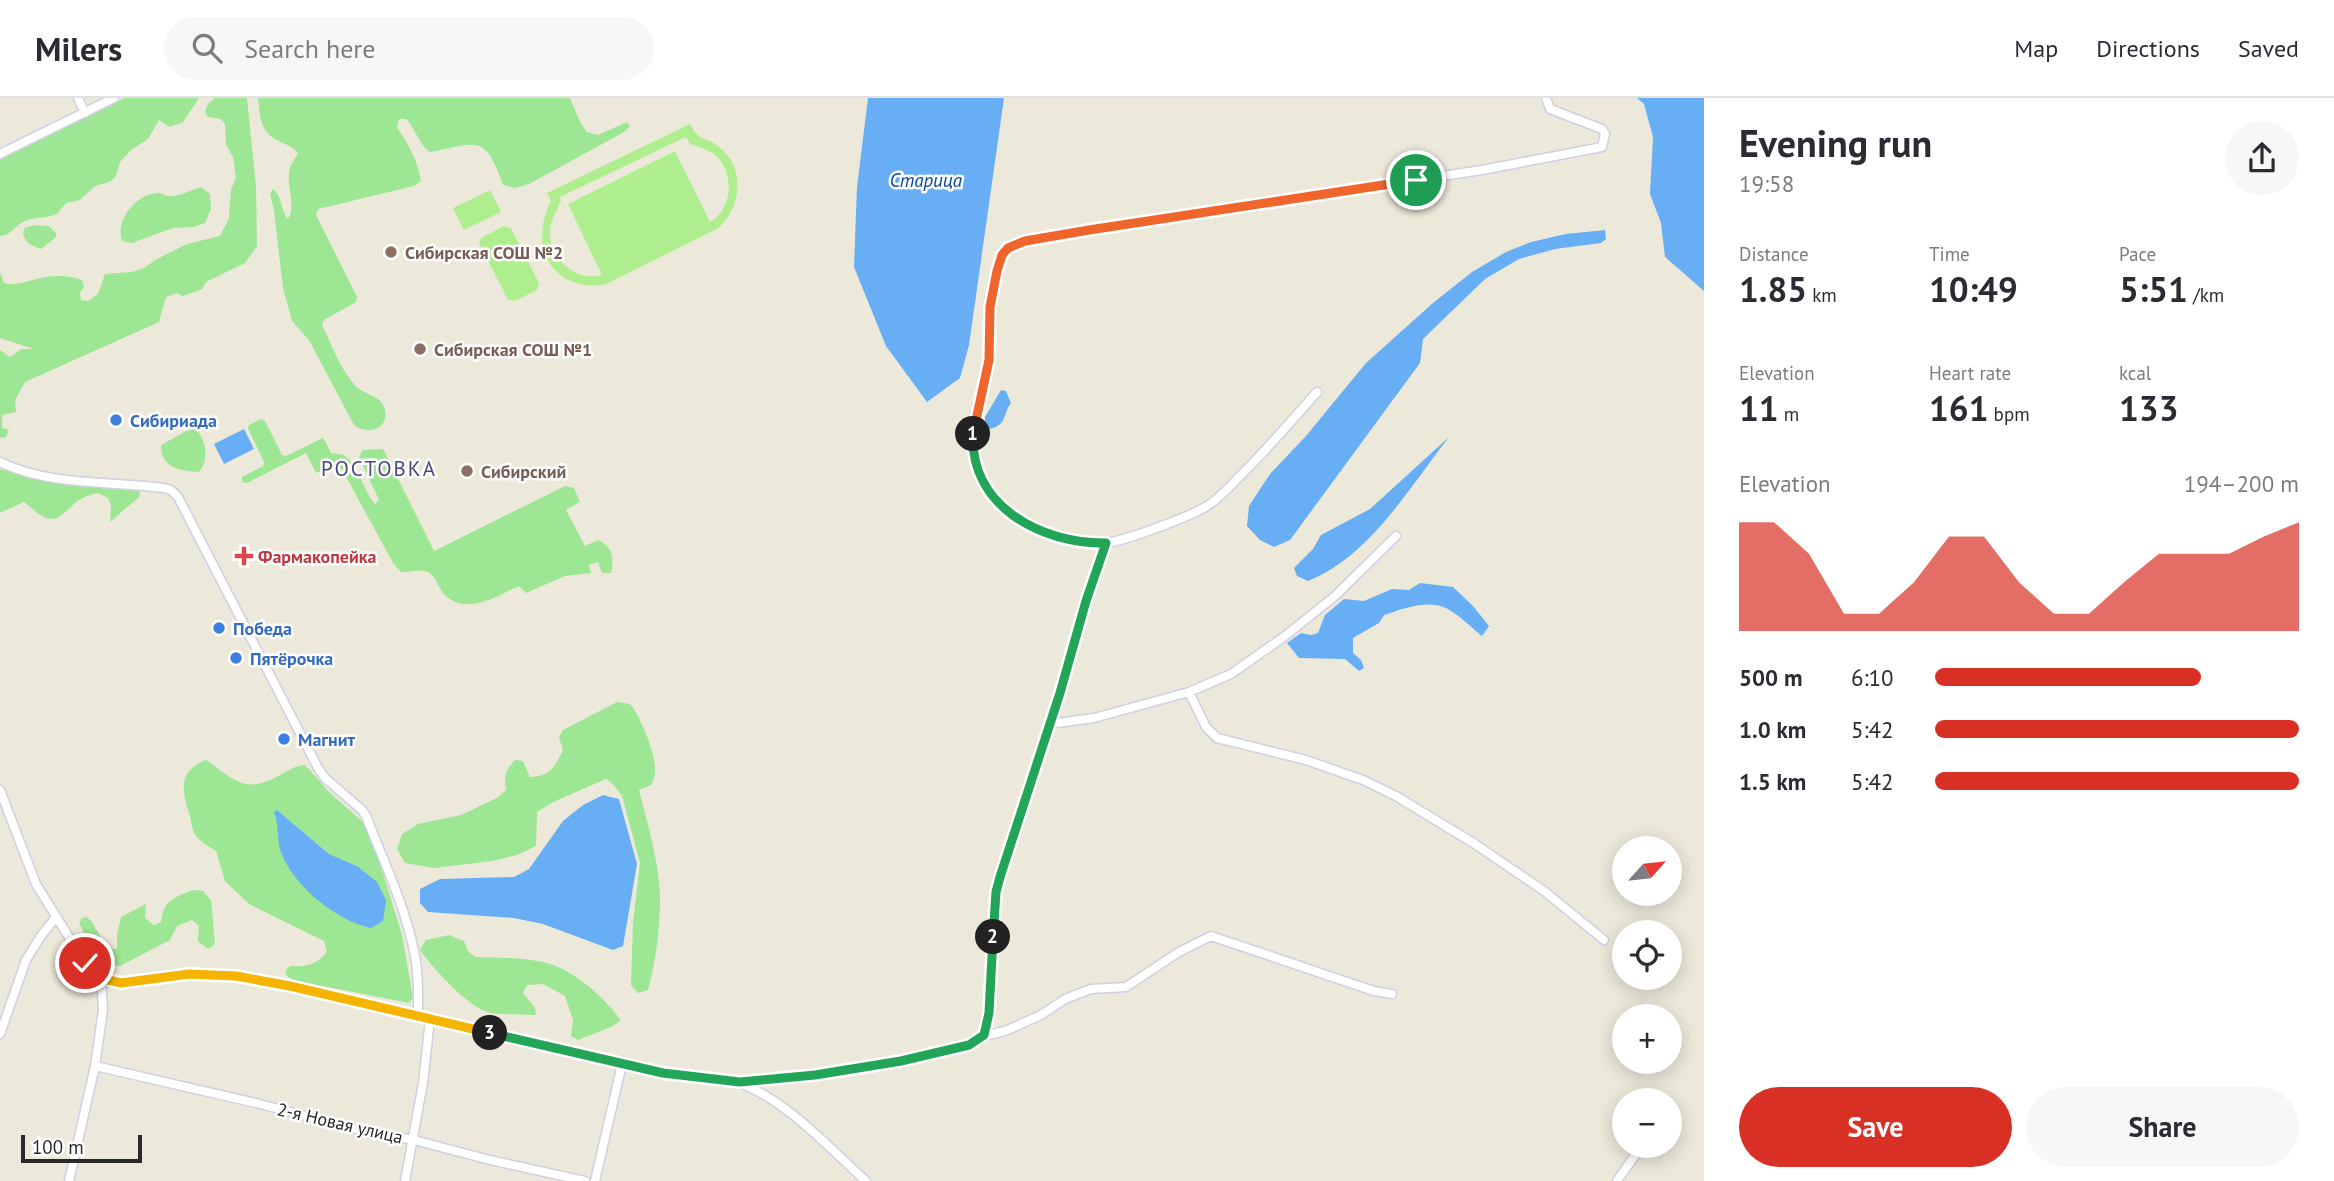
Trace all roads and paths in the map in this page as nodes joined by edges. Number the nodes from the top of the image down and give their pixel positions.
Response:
1 (78, 98) edge
2 (114, 98) edge
3 (1546, 98) edge
4 (85, 113) junction
5 (0, 154) edge
6 (1317, 393) dead end
7 (0, 461) edge
8 (1396, 536) dead end
9 (1106, 543) junction
10 (1189, 692) junction
11 (1051, 724) junction
12 (0, 790) edge
13 (3, 806) edge
14 (56, 917) junction
15 (1604, 940) dead end
16 (100, 978) junction
17 (1392, 993) dead end
18 (418, 1016) junction
19 (430, 1019) junction
20 (0, 1034) edge
21 (984, 1035) junction
22 (622, 1064) junction
23 (94, 1066) junction
24 (740, 1082) junction
25 (414, 1140) junction
26 (1633, 1158) edge
27 (69, 1181) edge
28 (405, 1181) edge
29 (585, 1181) edge
30 (595, 1181) edge
31 (866, 1181) edge
32 (1617, 1181) edge

1 - 4 street
2 - 4 street
3 - 9 street
4 - 5 street
6 - 9 street
7 - 18 street
8 - 10 street
9 - 11 street
10 - 11 street
10 - 15 street
11 - 21 street
12 - 13 street
13 - 14 street
14 - 16 street
14 - 20 street
16 - 18 street
16 - 23 street
17 - 21 street
18 - 19 street
19 - 22 street
19 - 25 street
21 - 24 street
22 - 24 street
22 - 30 street
23 - 25 street, 2-я Новая улица
23 - 27 street
24 - 31 street
25 - 28 street
25 - 29 street, 2-я Новая улица
26 - 32 street

